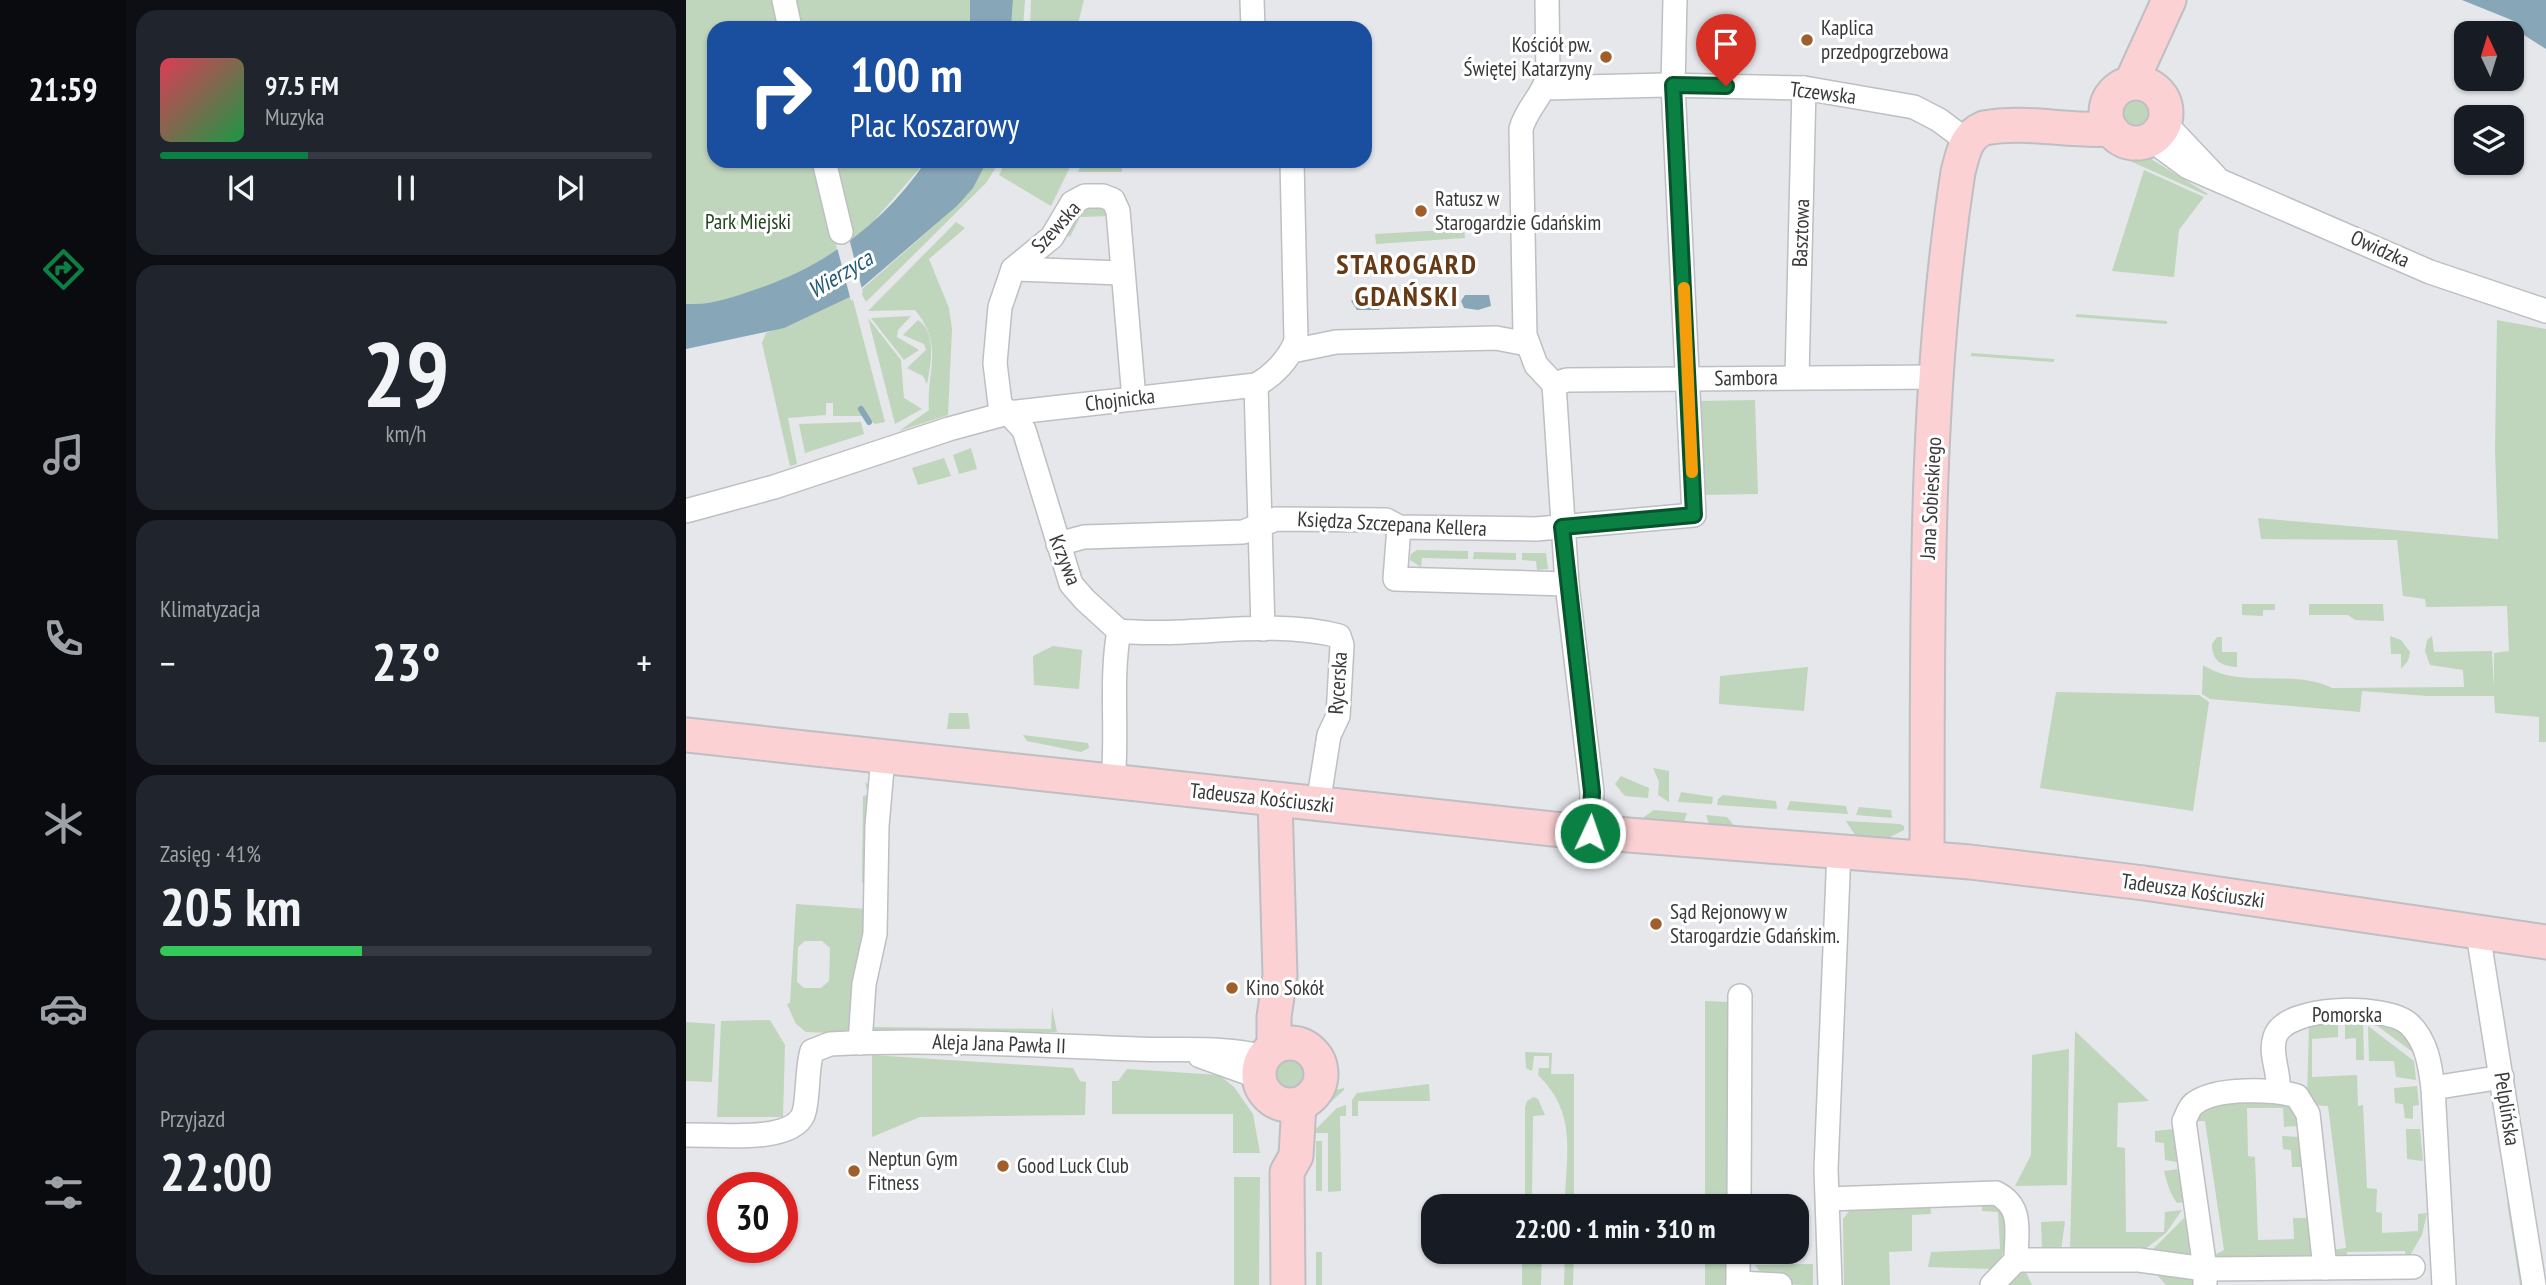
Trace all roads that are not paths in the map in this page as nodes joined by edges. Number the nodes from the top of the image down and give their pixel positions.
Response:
1 (784, 0) edge
2 (1252, 0) edge
3 (1547, 0) edge
4 (1675, 0) edge
5 (2168, 3) edge
6 (788, 21) edge
7 (1253, 21) edge
8 (1673, 85) junction
9 (1545, 88) junction
10 (1804, 88) junction
11 (2126, 102) junction
12 (2157, 131) junction
13 (1967, 142) junction
14 (826, 168) edge
15 (1292, 168) edge
16 (841, 232) dead end
17 (1013, 269) junction
18 (1121, 273) junction
19 (2546, 311) edge
20 (1527, 344) junction
21 (1288, 356) junction
22 (1797, 377) junction
23 (1938, 377) junction
24 (1688, 380) junction
25 (1554, 384) junction
26 (1256, 385) junction
27 (1134, 399) junction
28 (1008, 413) junction
29 (686, 511) edge
30 (1261, 525) junction
31 (1399, 527) junction
32 (1562, 527) junction
33 (1058, 544) junction
34 (1567, 584) junction
35 (1263, 629) junction
36 (1119, 631) junction
37 (686, 735) edge
38 (883, 757) junction
39 (1113, 782) junction
40 (1275, 800) junction
41 (1318, 804) junction
42 (1590, 833) junction
43 (1839, 850) junction
44 (1927, 858) junction
45 (2482, 933) junction
46 (2546, 942) edge
47 (1740, 996) dead end
48 (860, 1043) junction
49 (1278, 1072) junction
50 (2502, 1077) junction
51 (2433, 1088) junction
52 (2278, 1090) junction
53 (686, 1135) edge
54 (1739, 1194) edge
55 (1828, 1199) junction
56 (2016, 1260) junction
57 (1738, 1264) edge
58 (2413, 1267) dead end
59 (2325, 1268) junction
60 (2205, 1277) edge
61 (1738, 1284) edge
62 (1288, 1285) edge
63 (1780, 1285) edge
64 (1830, 1285) edge
65 (1992, 1285) edge
66 (2444, 1285) edge
67 (2534, 1285) edge

1 - 6 street
2 - 7 street
3 - 9 street
4 - 8 street
5 - 11 street
8 - 9 street, Tczewska
8 - 10 street, Tczewska
8 - 24 street
9 - 20 street
10 - 13 street, Tczewska
10 - 22 street, Basztowa
11 - 12 street
11 - 12 street
11 - 13 street
12 - 19 street, Owidzka
13 - 23 street, Jana Sobieskiego
14 - 16 street
15 - 21 street
17 - 18 street
17 - 18 street, Szewska
17 - 28 street, Szewska
18 - 27 street
20 - 21 street
20 - 25 street
21 - 26 street
22 - 23 street, Sambora
22 - 24 street, Sambora
23 - 44 street, Jana Sobieskiego
24 - 25 street, Sambora
24 - 32 street, Księdza Szczepana Kellera
25 - 32 street
26 - 27 street, Chojnicka
26 - 30 street
27 - 28 street, Chojnicka
28 - 29 street, Chojnicka
28 - 33 street, Krzywa
30 - 31 street, Księdza Szczepana Kellera
30 - 33 street, Księdza Szczepana Kellera
30 - 35 street
31 - 32 street, Księdza Szczepana Kellera
31 - 34 street
32 - 34 street
33 - 36 street, Krzywa
34 - 42 street
35 - 36 street, Rycerska
35 - 41 street, Rycerska
36 - 39 street
37 - 38 street, Tadeusza Kościuszki
38 - 39 street, Tadeusza Kościuszki
38 - 48 street
39 - 40 street, Tadeusza Kościuszki
40 - 41 street, Tadeusza Kościuszki
40 - 49 street
41 - 42 street, Tadeusza Kościuszki
42 - 43 street, Tadeusza Kościuszki
43 - 44 street, Tadeusza Kościuszki
43 - 55 street
44 - 45 street, Tadeusza Kościuszki
45 - 46 street, Tadeusza Kościuszki
45 - 50 street, Pelplińska
47 - 54 street
48 - 49 street, Aleja Jana Pawła II
48 - 53 street, Aleja Jana Pawła II
49 - 62 street
50 - 51 street
50 - 67 street, Pelplińska
51 - 52 street, Pomorska
51 - 66 street, Pomorska
52 - 59 street
52 - 60 street
55 - 56 street
55 - 64 street
56 - 60 street
56 - 65 street
57 - 61 street
58 - 59 street
59 - 60 street
61 - 63 street

